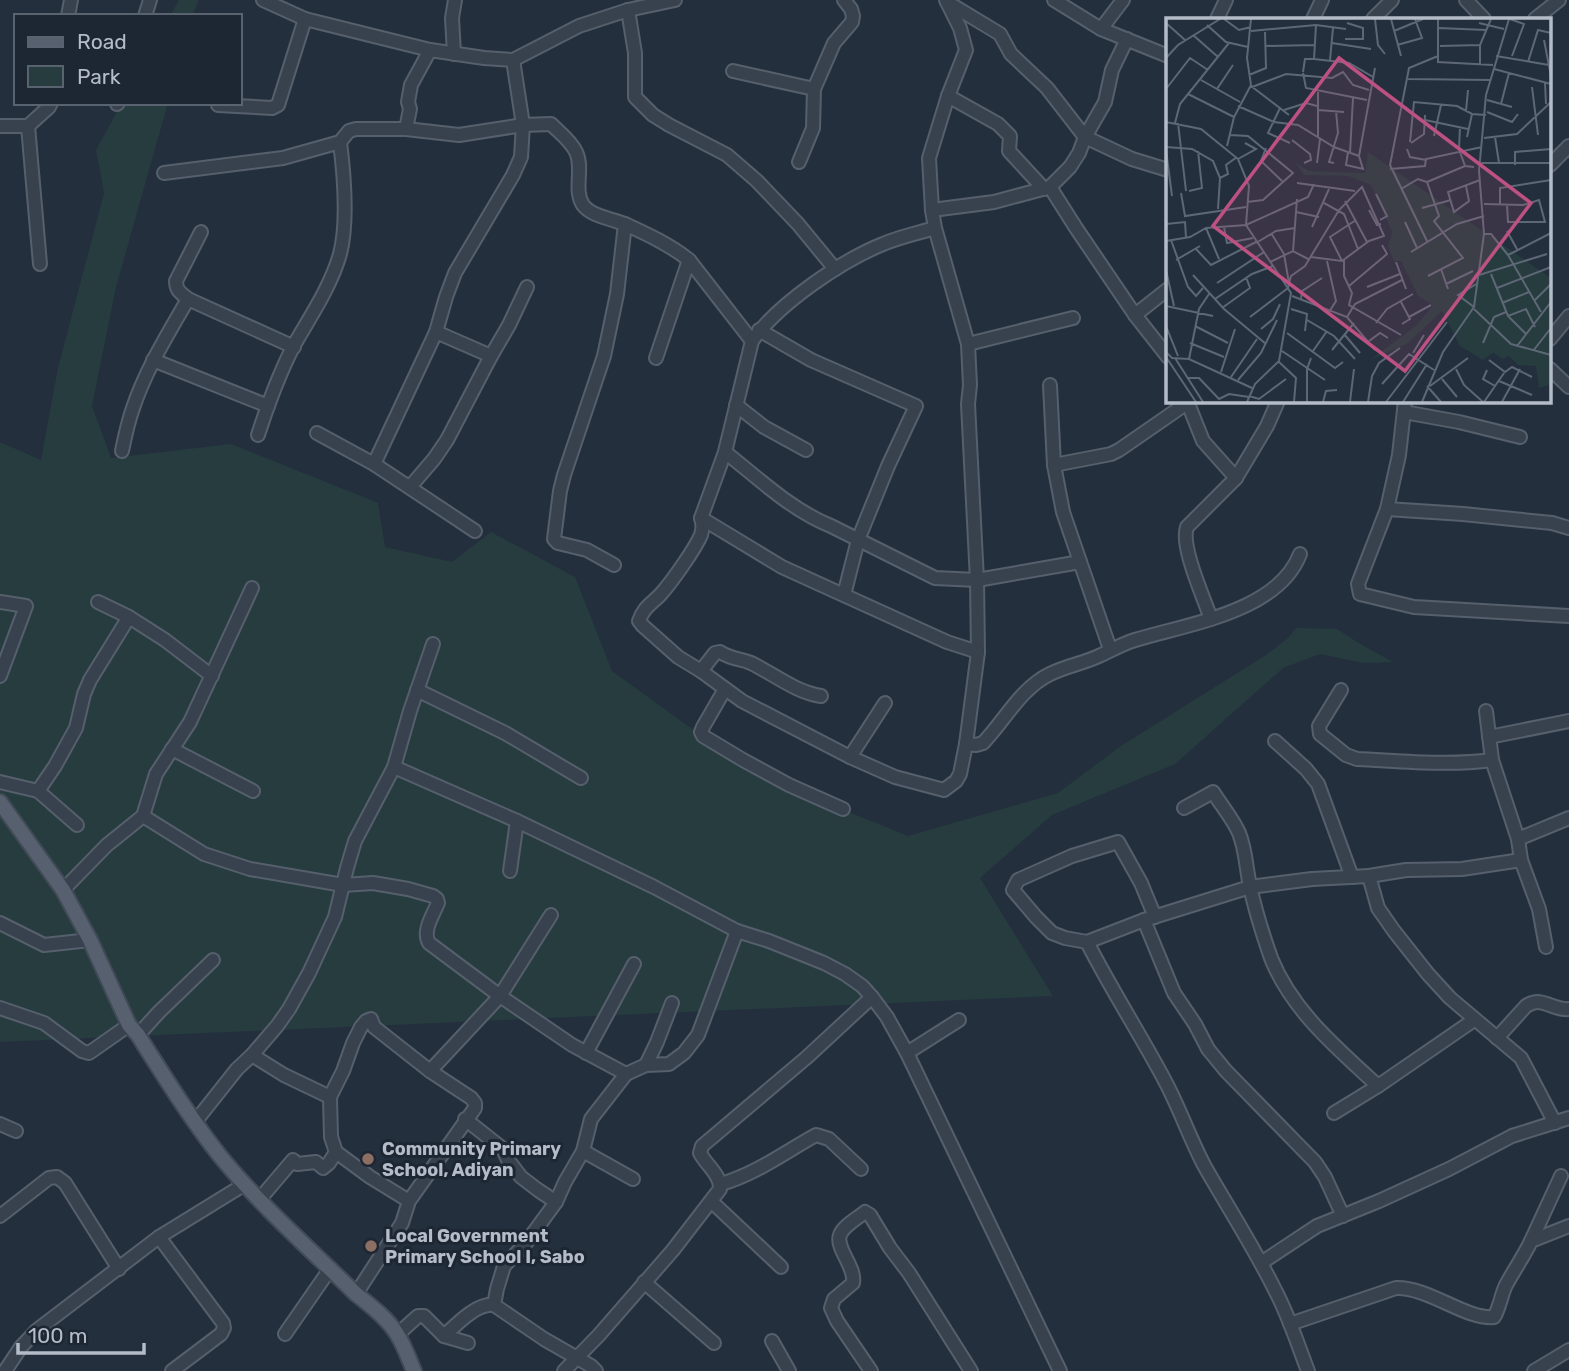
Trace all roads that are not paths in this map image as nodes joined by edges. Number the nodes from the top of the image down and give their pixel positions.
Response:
1 (263, 0) edge
2 (455, 0) edge
3 (675, 0) edge
4 (844, 0) edge
5 (1054, 0) edge
6 (1123, 0) edge
7 (1226, 0) edge
8 (1322, 0) edge
9 (1392, 0) edge
10 (1466, 0) edge
11 (1559, 0) edge
12 (946, 1) edge
13 (628, 10) junction
14 (1217, 18) edge
15 (1313, 18) edge
16 (1374, 18) edge
17 (1482, 18) edge
18 (1536, 18) edge
19 (305, 19) junction
20 (1101, 29) junction
21 (1127, 38) junction
22 (430, 50) junction
23 (454, 54) junction
24 (1166, 55) edge
25 (513, 60) junction
26 (733, 71) dead end
27 (814, 89) junction
28 (948, 96) junction
29 (49, 105) edge
30 (218, 106) dead end
31 (523, 125) junction
32 (0, 126) edge
33 (28, 126) junction
34 (406, 129) junction
35 (1085, 137) junction
36 (340, 142) junction
37 (1569, 146) edge
38 (799, 162) dead end
39 (1552, 163) edge
40 (1166, 169) edge
41 (164, 173) dead end
42 (1047, 188) junction
43 (932, 210) junction
44 (625, 224) junction
45 (935, 228) junction
46 (201, 232) dead end
47 (689, 260) junction
48 (40, 264) dead end
49 (835, 269) junction
50 (527, 288) dead end
51 (1166, 291) edge
52 (188, 299) junction
53 (1135, 315) junction
54 (1569, 316) edge
55 (1073, 318) dead end
56 (436, 331) junction
57 (755, 335) junction
58 (1552, 337) edge
59 (968, 344) junction
60 (294, 347) junction
61 (1166, 354) edge
62 (491, 356) junction
63 (656, 358) dead end
64 (153, 360) junction
65 (1552, 371) edge
66 (1050, 386) dead end
67 (1569, 387) edge
68 (1187, 402) edge
69 (1278, 402) edge
70 (736, 405) junction
71 (268, 406) junction
72 (1404, 406) edge
73 (317, 433) dead end
74 (258, 435) dead end
75 (1520, 437) dead end
76 (806, 450) dead end
77 (122, 451) dead end
78 (725, 452) junction
79 (374, 464) junction
80 (1054, 465) junction
81 (1236, 478) junction
82 (410, 487) junction
83 (1387, 509) junction
84 (701, 518) junction
85 (1569, 528) edge
86 (475, 531) dead end
87 (858, 540) junction
88 (1300, 554) dead end
89 (1080, 562) junction
90 (614, 565) dead end
91 (977, 580) junction
92 (253, 588) dead end
93 (844, 595) junction
94 (98, 601) dead end
95 (0, 602) edge
96 (1569, 616) edge
97 (129, 617) junction
98 (1211, 619) junction
99 (433, 644) dead end
100 (1110, 649) junction
101 (978, 652) junction
102 (701, 671) junction
103 (0, 676) edge
104 (212, 676) junction
105 (417, 690) junction
106 (725, 690) junction
107 (1341, 690) dead end
108 (821, 696) dead end
109 (885, 703) dead end
110 (1486, 710) dead end
111 (1569, 721) edge
112 (1489, 737) junction
113 (1275, 741) dead end
114 (966, 744) junction
115 (172, 749) junction
116 (850, 757) junction
117 (1492, 760) junction
118 (394, 767) junction
119 (581, 778) dead end
120 (0, 782) edge
121 (253, 791) dead end
122 (38, 792) junction
123 (0, 802) edge
124 (1184, 808) dead end
125 (843, 809) dead end
126 (143, 817) junction
127 (1569, 818) edge
128 (517, 821) junction
129 (77, 825) dead end
130 (1518, 839) junction
131 (1521, 860) junction
132 (510, 871) dead end
133 (1369, 876) junction
134 (1352, 877) junction
135 (343, 885) junction
136 (1250, 887) junction
137 (63, 890) junction
138 (551, 915) dead end
139 (1149, 918) junction
140 (0, 923) edge
141 (737, 931) junction
142 (90, 940) junction
143 (1087, 942) junction
144 (1546, 947) dead end
145 (214, 960) dead end
146 (634, 964) dead end
147 (500, 996) junction
148 (873, 997) junction
149 (672, 1003) dead end
150 (0, 1008) edge
151 (1569, 1009) edge
152 (959, 1020) dead end
153 (1474, 1020) junction
154 (134, 1030) junction
155 (1497, 1038) junction
156 (586, 1053) junction
157 (907, 1053) junction
158 (252, 1055) junction
159 (646, 1065) junction
160 (430, 1070) junction
161 (626, 1074) junction
162 (1378, 1086) junction
163 (330, 1097) junction
164 (1334, 1113) dead end
165 (1569, 1118) edge
166 (465, 1119) junction
167 (195, 1122) junction
168 (1555, 1123) junction
169 (0, 1124) edge
170 (16, 1131) dead end
171 (583, 1151) junction
172 (336, 1152) junction
173 (861, 1169) dead end
174 (1561, 1176) dead end
175 (633, 1179) dead end
176 (245, 1184) junction
177 (721, 1184) junction
178 (259, 1200) junction
179 (711, 1201) junction
180 (409, 1202) junction
181 (556, 1202) junction
182 (0, 1216) edge
183 (1343, 1216) junction
184 (1569, 1226) edge
185 (159, 1237) junction
186 (1531, 1241) junction
187 (1261, 1263) junction
188 (781, 1267) dead end
189 (119, 1269) junction
190 (330, 1269) junction
191 (644, 1282) junction
192 (356, 1294) junction
193 (494, 1305) junction
194 (1290, 1324) junction
195 (285, 1334) dead end
196 (397, 1335) junction
197 (444, 1336) junction
198 (772, 1341) dead end
199 (468, 1343) dead end
200 (714, 1343) dead end
201 (1569, 1350) edge
202 (576, 1358) junction
203 (5, 1371) edge
204 (172, 1371) edge
205 (414, 1371) edge
206 (564, 1371) edge
207 (596, 1371) edge
208 (789, 1371) edge
209 (871, 1371) edge
210 (971, 1371) edge
211 (1060, 1371) edge
212 (1308, 1371) edge
213 (1534, 1371) edge

1 - 19 street
2 - 23 street
3 - 13 street
4 - 27 street
5 - 20 street
6 - 20 street
7 - 14 street
8 - 15 street
9 - 16 street
10 - 17 street
11 - 18 street
12 - 28 street
12 - 35 street
13 - 25 street
13 - 49 street
19 - 22 street
19 - 30 street
20 - 21 street
21 - 24 street
21 - 35 street
22 - 23 street
22 - 34 street
23 - 25 street
25 - 31 street
26 - 27 street
27 - 38 street
28 - 42 street
28 - 43 street
29 - 33 street
31 - 34 street
31 - 44 street
31 - 56 street
32 - 33 street
33 - 48 street
34 - 36 street
35 - 40 street
35 - 42 street
36 - 41 street
36 - 60 street
37 - 39 street
42 - 43 street
42 - 53 street
43 - 45 street
44 - 47 street
44 - 90 street
45 - 49 street
45 - 59 street
46 - 52 street
47 - 57 street
47 - 63 street
49 - 57 street
50 - 62 street
51 - 53 street
52 - 60 street
52 - 64 street
53 - 61 street
54 - 58 street
55 - 59 street
56 - 62 street
56 - 79 street
57 - 70 street
57 - 87 street
59 - 91 street
60 - 71 street
62 - 82 street
64 - 71 street
64 - 77 street
65 - 67 street
66 - 80 street
68 - 80 street
68 - 81 street
69 - 81 street
70 - 76 street
70 - 78 street
71 - 74 street
72 - 75 street
72 - 83 street
73 - 79 street
78 - 84 street
78 - 87 street
79 - 82 street
80 - 89 street
81 - 98 street
82 - 86 street
83 - 85 street
83 - 96 street
84 - 93 street
84 - 102 street
87 - 91 street
87 - 93 street
88 - 98 street
89 - 91 street
89 - 100 street
91 - 101 street
92 - 104 street
93 - 101 street
94 - 97 street
95 - 103 street
97 - 104 street
97 - 122 street
98 - 100 street
99 - 105 street
100 - 114 street
101 - 114 street
102 - 106 street
102 - 108 street
104 - 115 street
105 - 118 street
105 - 119 street
106 - 116 street
106 - 125 street
107 - 117 street
109 - 116 street
110 - 112 street
111 - 112 street
112 - 117 street
113 - 134 street
114 - 116 street
115 - 121 street
115 - 126 street
117 - 130 street
118 - 128 street
118 - 135 street
120 - 122 street
122 - 129 street
123 - 137 main road
124 - 136 street
126 - 135 street
126 - 137 street
127 - 130 street
128 - 132 street
128 - 141 street
130 - 131 street
131 - 133 street
131 - 144 street
133 - 134 street
133 - 153 street
134 - 136 street
135 - 147 street
135 - 158 street
136 - 139 street
136 - 162 street
137 - 142 main road
138 - 147 street
139 - 143 street
139 - 143 street
139 - 183 street
140 - 142 street
141 - 148 street
141 - 159 street
142 - 154 main road
143 - 187 street
145 - 154 street
146 - 156 street
147 - 156 street
147 - 160 street
148 - 157 street
148 - 177 street
149 - 159 street
150 - 154 street
151 - 155 street
152 - 157 street
153 - 155 street
153 - 162 street
154 - 167 main road
155 - 168 street
156 - 161 street
157 - 211 street
158 - 163 street
158 - 167 street
159 - 161 street
160 - 163 street
160 - 166 street
161 - 171 street
162 - 164 street
163 - 172 street
165 - 168 street
166 - 180 street
166 - 181 street
167 - 176 main road
168 - 183 street
169 - 170 street
171 - 175 street
171 - 181 street
172 - 178 street
172 - 180 street
173 - 177 street
174 - 186 street
176 - 178 main road
176 - 185 street
177 - 179 street
178 - 190 main road
179 - 188 street
179 - 191 street
180 - 192 street
181 - 193 street
182 - 189 street
183 - 187 street
184 - 186 street
185 - 189 street
185 - 204 street
186 - 194 street
187 - 194 street
189 - 203 street
190 - 192 main road
190 - 195 street
191 - 200 street
191 - 202 street
192 - 196 main road
193 - 197 street
193 - 202 street
194 - 212 street
196 - 197 street
196 - 205 main road
197 - 199 street
198 - 208 street
201 - 213 street
202 - 206 street
202 - 207 street
209 - 210 street

